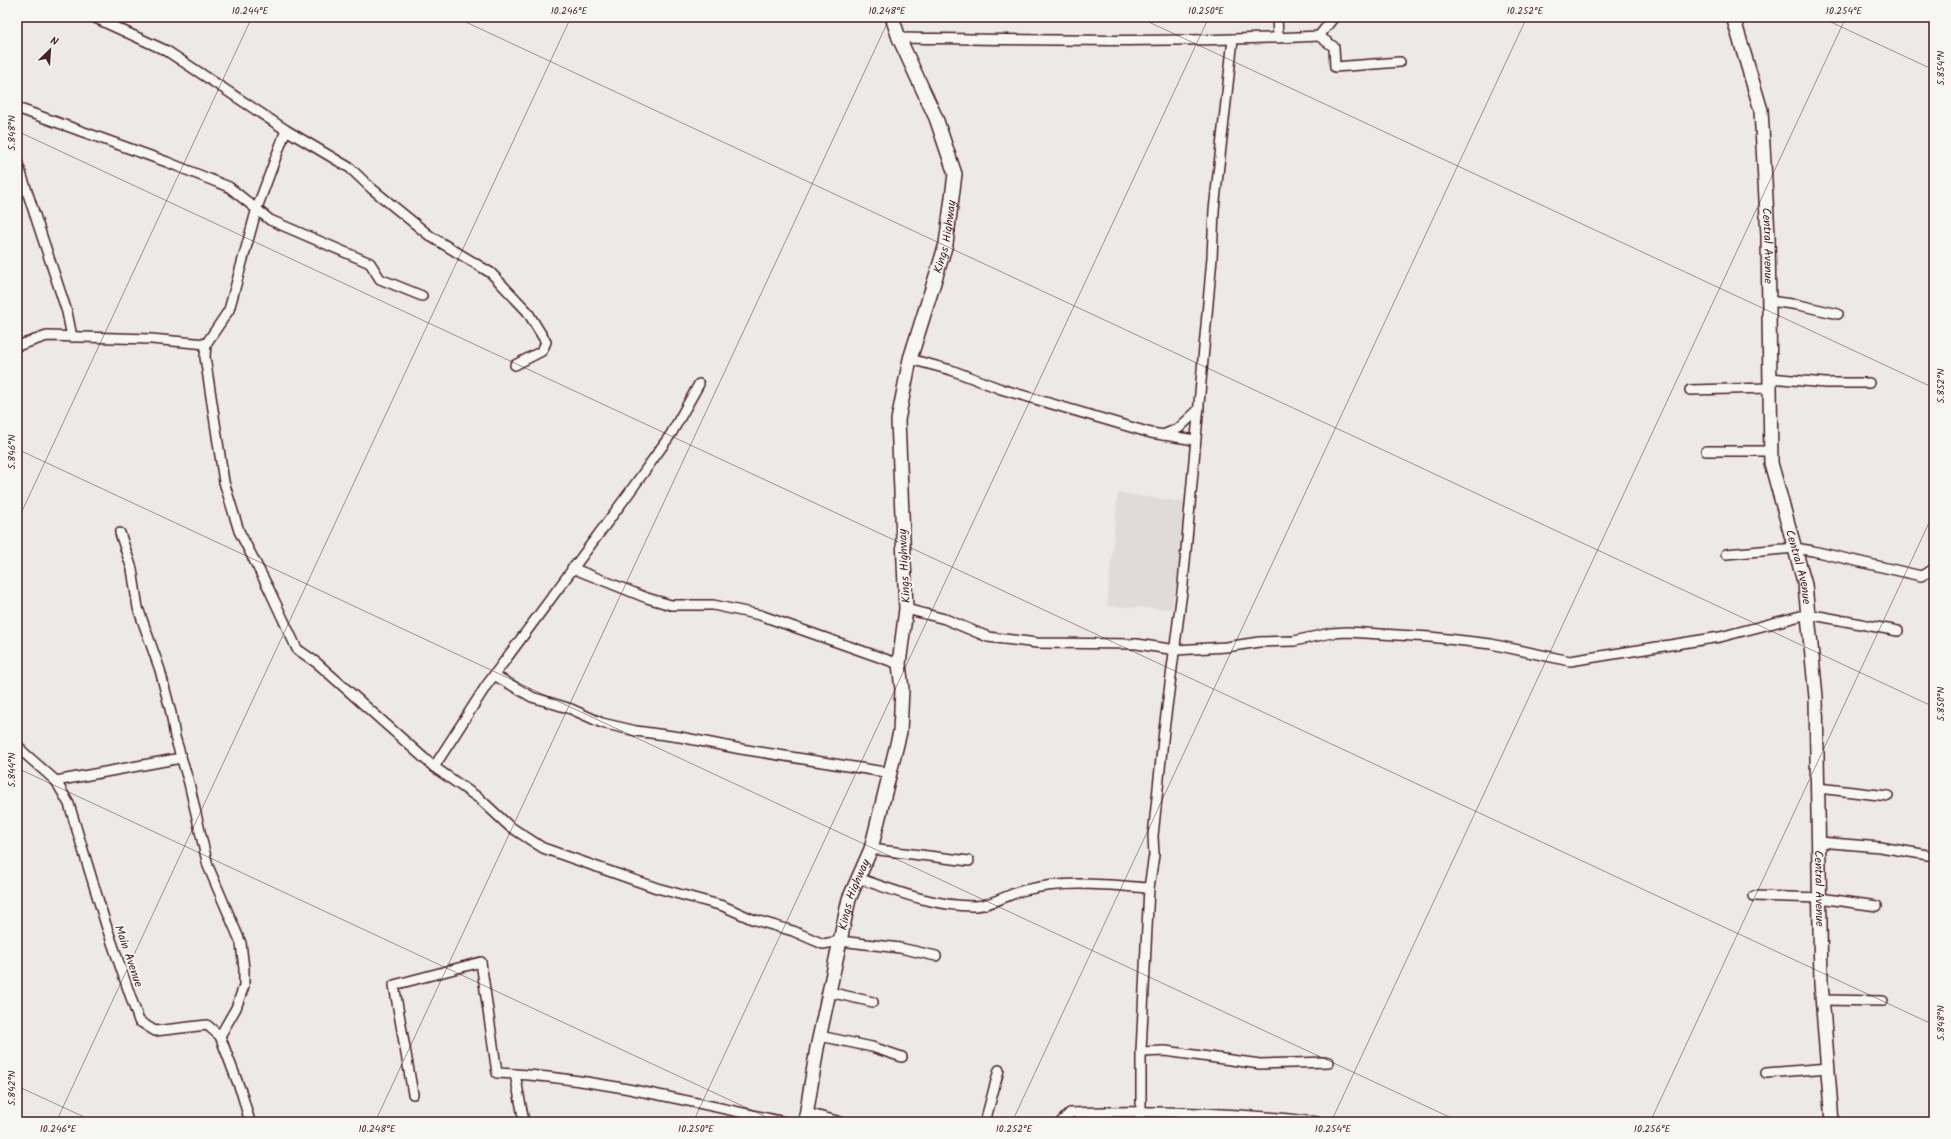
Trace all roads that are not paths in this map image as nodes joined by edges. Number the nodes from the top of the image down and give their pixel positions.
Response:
1 (93, 17) edge
2 (892, 17) edge
3 (1278, 17) edge
4 (1334, 17) edge
5 (1733, 17) edge
6 (1319, 36) junction
7 (899, 38) junction
8 (1278, 38) junction
9 (1233, 39) junction
10 (1400, 62) dead end
11 (17, 108) edge
12 (286, 130) junction
13 (17, 161) edge
14 (256, 208) junction
15 (422, 296) dead end
16 (1769, 301) junction
17 (1838, 314) dead end
18 (72, 337) junction
19 (206, 344) junction
20 (17, 346) edge
21 (910, 359) junction
22 (516, 365) dead end
23 (1770, 383) junction
24 (1869, 383) dead end
25 (699, 384) dead end
26 (1690, 390) dead end
27 (1199, 409) junction
28 (1163, 435) junction
29 (1195, 440) junction
30 (1771, 450) junction
31 (1706, 451) dead end
32 (120, 533) dead end
33 (1795, 548) junction
34 (1726, 554) dead end
35 (572, 568) junction
36 (1934, 569) edge
37 (906, 609) junction
38 (1808, 614) junction
39 (1898, 631) dead end
40 (1176, 650) junction
41 (899, 664) junction
42 (494, 675) junction
43 (17, 744) edge
44 (20, 752) edge
45 (181, 758) junction
46 (434, 767) junction
47 (891, 773) junction
48 (56, 782) junction
49 (1818, 788) junction
50 (1888, 796) dead end
51 (1819, 842) junction
52 (871, 849) junction
53 (1934, 856) edge
54 (969, 861) dead end
55 (858, 878) junction
56 (1149, 888) junction
57 (1754, 896) dead end
58 (1820, 898) junction
59 (1877, 906) dead end
60 (840, 941) junction
61 (936, 956) dead end
62 (829, 992) junction
63 (1823, 1000) junction
64 (1883, 1001) dead end
65 (873, 1002) dead end
66 (220, 1036) junction
67 (820, 1036) junction
68 (1142, 1052) junction
69 (902, 1056) dead end
70 (1329, 1062) dead end
71 (1828, 1068) junction
72 (999, 1070) dead end
73 (1766, 1073) dead end
74 (514, 1074) junction
75 (413, 1094) dead end
76 (1141, 1110) junction
77 (806, 1118) edge
78 (1265, 1119) edge
79 (250, 1122) edge
80 (524, 1122) edge
81 (785, 1122) edge
82 (841, 1122) edge
83 (985, 1122) edge
84 (1061, 1122) edge
85 (1139, 1122) edge
86 (1317, 1122) edge
87 (1832, 1122) edge

1 - 12 street
2 - 7 street, Kings Highway
3 - 8 street
4 - 6 street
5 - 16 street, Central Avenue
6 - 8 street
6 - 10 street
7 - 9 street
7 - 21 street, Kings Highway
8 - 9 street
9 - 27 street
11 - 14 street
12 - 14 street
12 - 22 street
13 - 18 street
14 - 15 street
14 - 19 street
16 - 17 street
16 - 23 street, Central Avenue
18 - 19 street
18 - 20 street
19 - 46 street
21 - 28 street
21 - 37 street, Kings Highway
23 - 24 street
23 - 26 street
23 - 30 street, Central Avenue
25 - 35 street
27 - 28 street
27 - 29 street
28 - 29 street
29 - 40 street
30 - 31 street
30 - 33 street, Central Avenue
32 - 45 street
33 - 34 street
33 - 36 street
33 - 38 street, Central Avenue
35 - 41 street
35 - 42 street
37 - 40 street
37 - 41 street, Kings Highway
38 - 39 street
38 - 40 street
38 - 49 street, Central Avenue
40 - 56 street
41 - 47 street, Kings Highway
42 - 46 street
42 - 47 street
43 - 44 street, Main Avenue
44 - 48 street, Main Avenue
45 - 48 street
45 - 66 street
46 - 60 street
47 - 52 street, Kings Highway
48 - 66 street, Main Avenue
49 - 50 street
49 - 51 street, Central Avenue
51 - 53 street
51 - 58 street, Central Avenue
52 - 54 street
52 - 55 street, Kings Highway
55 - 56 street
55 - 60 street, Kings Highway
56 - 68 street
57 - 58 street
58 - 59 street
58 - 63 street, Central Avenue
60 - 61 street
60 - 62 street, Kings Highway
62 - 65 street
62 - 67 street, Kings Highway
63 - 64 street
63 - 71 street, Central Avenue
66 - 79 street
67 - 69 street
67 - 77 street, Kings Highway
68 - 70 street
68 - 76 street
71 - 73 street
71 - 87 street, Central Avenue
72 - 83 street
74 - 75 street
74 - 80 street
74 - 81 street
76 - 78 street
76 - 84 street
76 - 85 street
77 - 82 street
78 - 86 street

